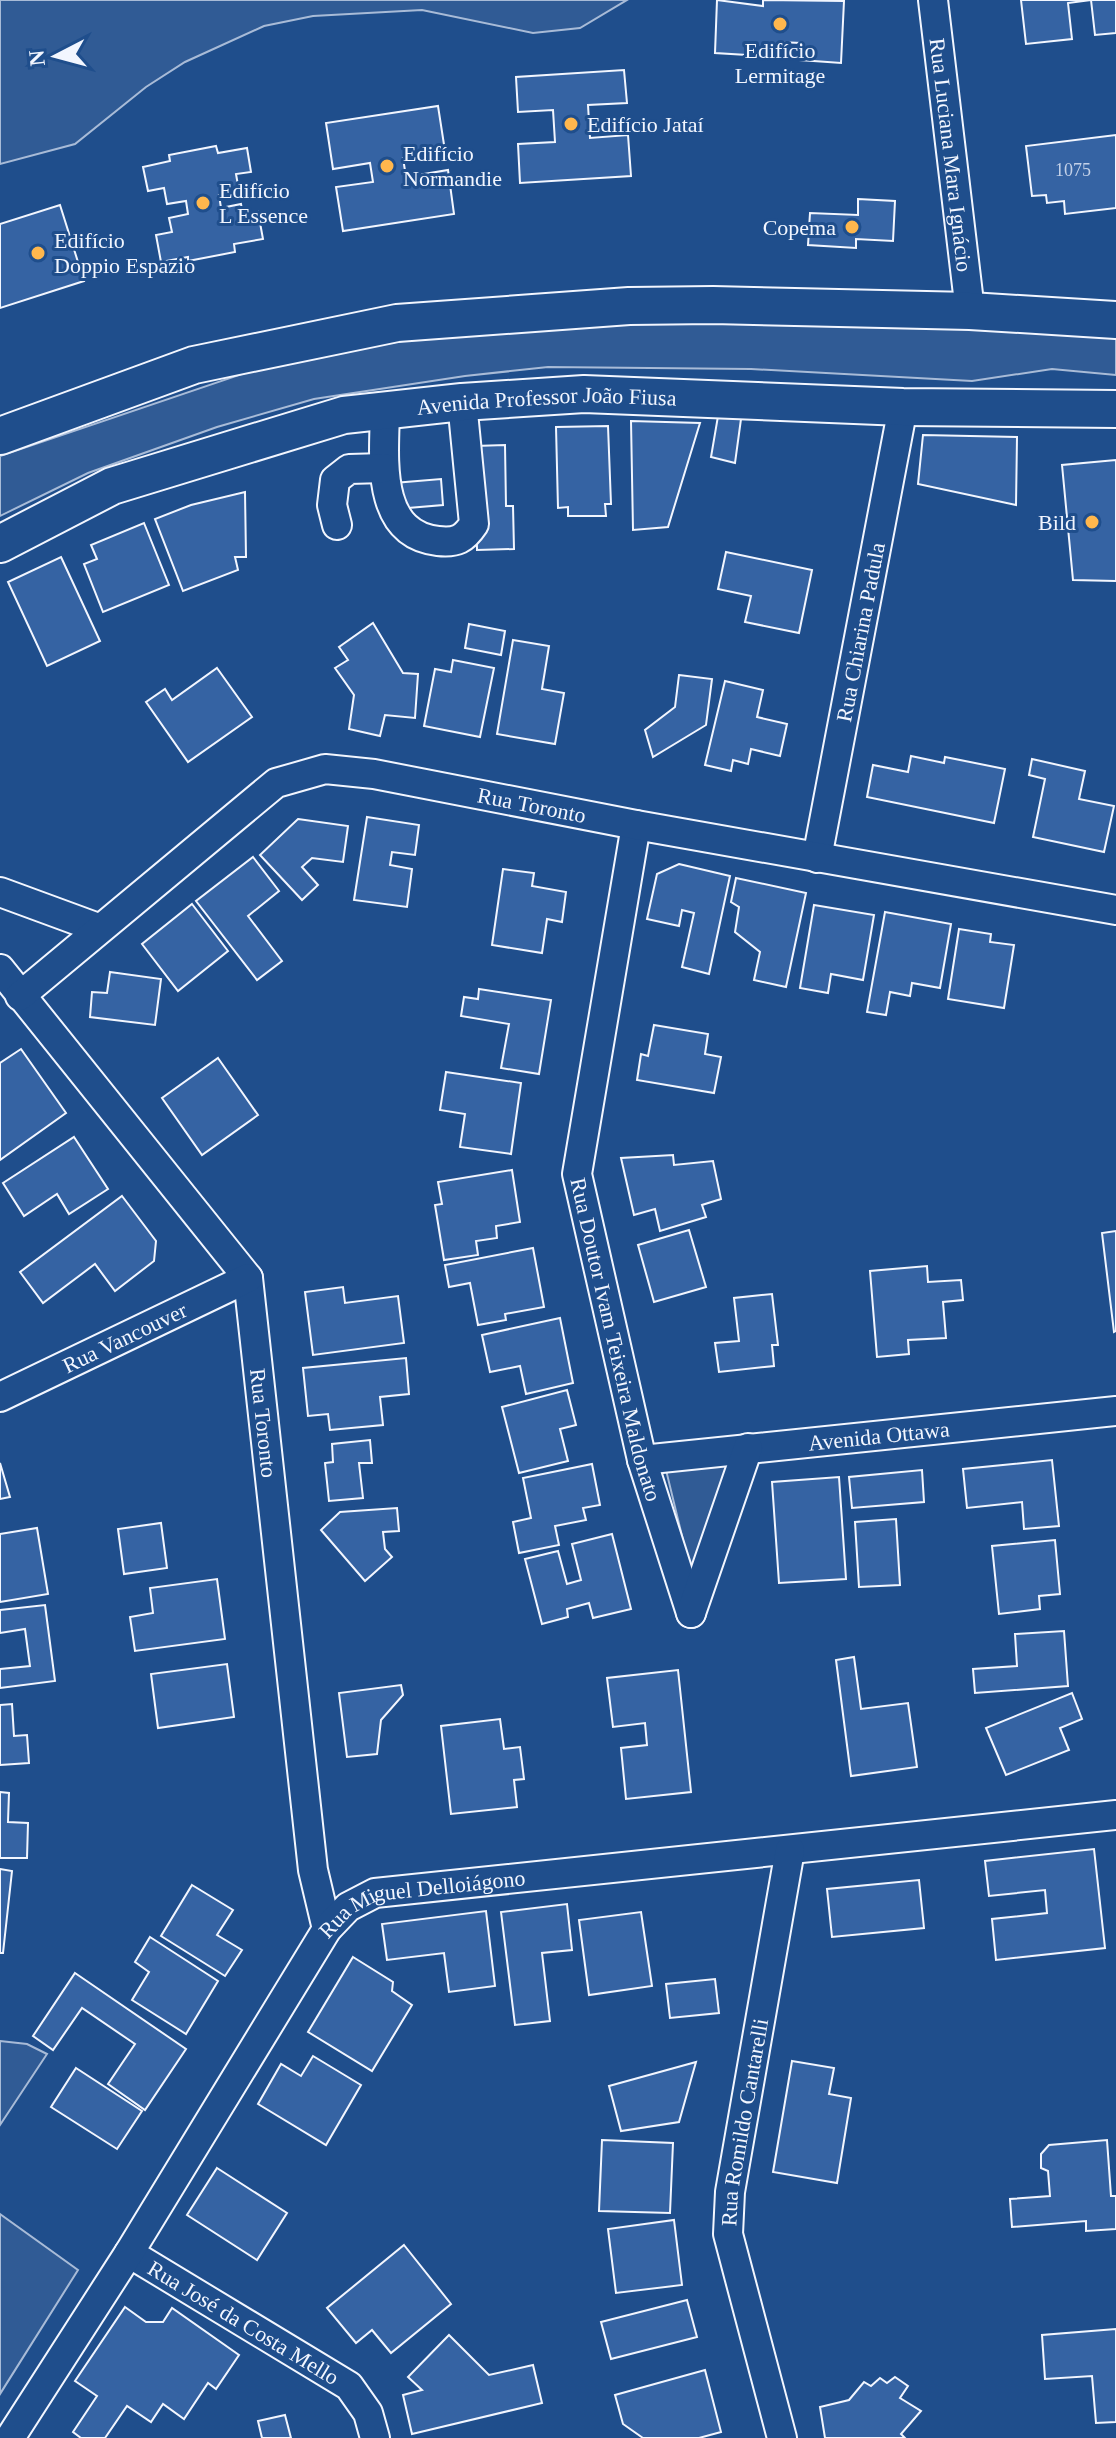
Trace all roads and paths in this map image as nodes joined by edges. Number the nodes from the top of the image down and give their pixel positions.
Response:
1 (933, 0) edge
2 (970, 311) junction
3 (1116, 320) edge
4 (462, 402) junction
5 (903, 407) junction
6 (1116, 409) edge
7 (385, 411) junction
8 (0, 436) edge
9 (384, 468) junction
10 (337, 525) dead end
11 (0, 544) edge
12 (636, 825) junction
13 (817, 858) junction
14 (0, 892) edge
15 (1116, 910) edge
16 (98, 928) junction
17 (0, 969) edge
18 (20, 996) junction
19 (248, 1278) junction
20 (0, 1397) edge
21 (1116, 1411) edge
22 (748, 1448) junction
23 (642, 1460) junction
24 (1116, 1815) edge
25 (790, 1850) junction
26 (327, 1929) junction
27 (129, 2253) junction
28 (10, 2438) edge
29 (375, 2438) edge
30 (782, 2438) edge

1 - 2 street, Rua Luciana Mara Ignácio
2 - 3 main road
2 - 8 main road
4 - 5 main road, Avenida Professor João Fiusa
4 - 7 main road, Avenida Professor João Fiusa
4 - 9 street
5 - 6 main road, Avenida Professor João Fiusa
5 - 13 street, Rua Chiarina Padula
7 - 9 street
7 - 11 main road, Avenida Professor João Fiusa
9 - 10 street
12 - 13 street, Rua Toronto
12 - 16 street, Rua Toronto
12 - 23 street, Rua Doutor Ivam Teixeira Maldonato
13 - 15 street, Rua Toronto
14 - 16 street
16 - 18 street, Rua Toronto
17 - 18 street
18 - 19 street
19 - 20 street, Rua Vancouver
19 - 26 street, Rua Toronto
21 - 22 street, Avenida Ottawa
22 - 23 street, Avenida Ottawa
22 - 23 street, Rua Doutor Ivam Teixeira Maldonato
24 - 25 street, Rua Miguel Delloiágono
25 - 26 street, Rua Miguel Delloiágono
25 - 30 street, Rua Romildo Cantarelli
26 - 27 street, Rua Miguel Delloiágono
27 - 28 street, Rua Miguel Delloiágono
27 - 29 street, Rua José da Costa Mello

